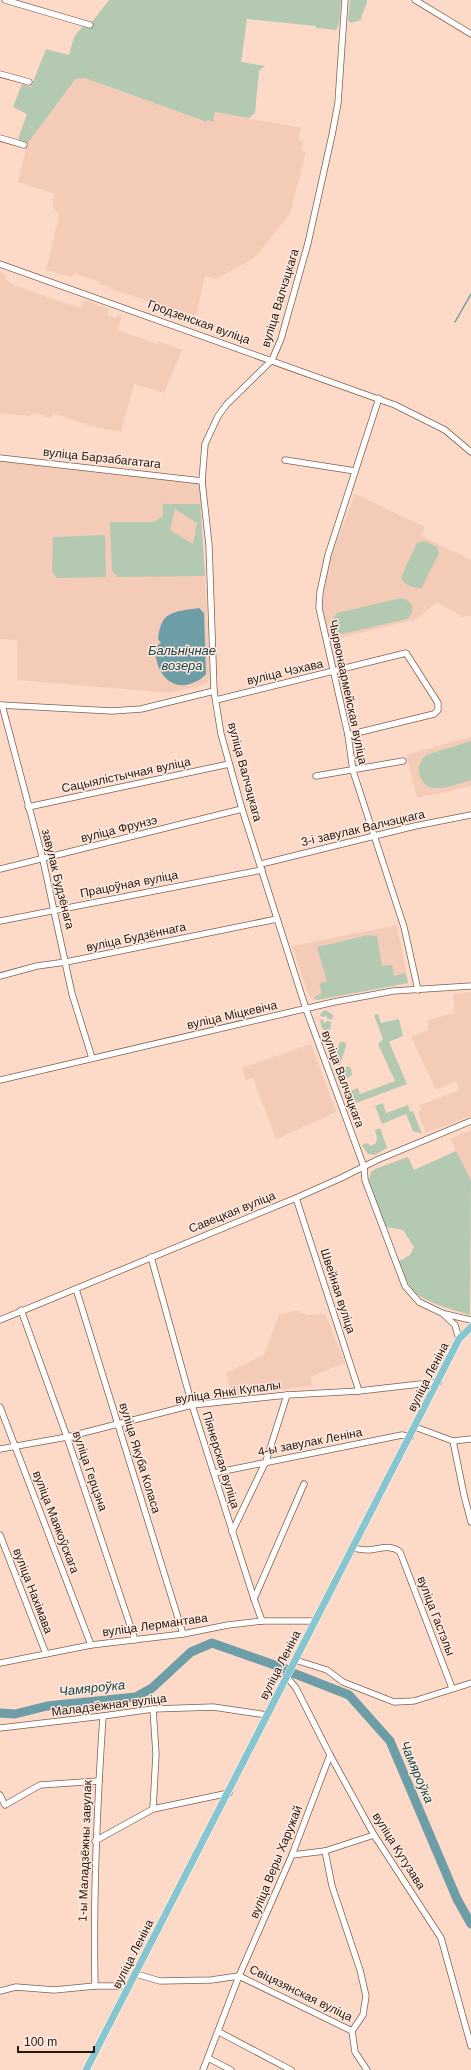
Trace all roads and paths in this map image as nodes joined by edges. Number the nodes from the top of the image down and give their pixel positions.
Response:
1 (4, 0) edge
2 (344, 0) edge
3 (416, 0) edge
4 (90, 25) dead end
5 (471, 34) edge
6 (0, 74) edge
7 (29, 82) dead end
8 (0, 138) edge
9 (24, 145) dead end
10 (0, 264) edge
11 (272, 360) junction
12 (379, 398) junction
13 (471, 452) edge
14 (0, 458) edge
15 (285, 460) dead end
16 (355, 471) junction
17 (202, 481) junction
18 (334, 672) junction
19 (214, 691) junction
20 (216, 700) junction
21 (1, 705) edge
22 (348, 735) junction
23 (403, 761) dead end
24 (229, 764) junction
25 (353, 771) junction
26 (316, 776) dead end
27 (28, 807) junction
28 (242, 809) junction
29 (471, 815) edge
30 (375, 836) junction
31 (43, 860) junction
32 (261, 867) junction
33 (0, 870) edge
34 (55, 910) junction
35 (277, 920) junction
36 (0, 921) edge
37 (66, 962) junction
38 (0, 976) edge
39 (471, 986) edge
40 (418, 990) junction
41 (306, 1009) junction
42 (92, 1058) junction
43 (0, 1080) edge
44 (471, 1121) edge
45 (364, 1167) junction
46 (296, 1198) junction
47 (151, 1257) junction
48 (76, 1289) junction
49 (20, 1310) junction
50 (442, 1313) junction
51 (0, 1320) edge
52 (471, 1320) edge
53 (471, 1327) edge
54 (459, 1339) junction
55 (438, 1382) junction
56 (359, 1391) junction
57 (287, 1395) junction
58 (192, 1405) junction
59 (0, 1407) edge
60 (118, 1424) junction
61 (415, 1427) junction
62 (410, 1436) junction
63 (67, 1437) junction
64 (471, 1439) edge
65 (453, 1441) junction
66 (15, 1446) junction
67 (0, 1449) edge
68 (266, 1461) junction
69 (214, 1473) junction
70 (304, 1484) dead end
71 (471, 1522) edge
72 (232, 1532) junction
73 (0, 1535) edge
74 (352, 1548) junction
75 (254, 1599) junction
76 (262, 1621) junction
77 (315, 1621) junction
78 (183, 1634) junction
79 (135, 1640) junction
80 (91, 1645) junction
81 (46, 1654) junction
82 (295, 1660) junction
83 (0, 1663) edge
84 (286, 1676) junction
85 (471, 1683) edge
86 (452, 1688) junction
87 (153, 1709) junction
88 (267, 1714) junction
89 (103, 1716) junction
90 (0, 1728) edge
91 (330, 1755) junction
92 (99, 1780) junction
93 (228, 1793) junction
94 (0, 1794) edge
95 (153, 1809) junction
96 (374, 1835) junction
97 (95, 1841) junction
98 (326, 1851) junction
99 (292, 1855) junction
100 (136, 1974) junction
101 (239, 1976) junction
102 (95, 1986) junction
103 (129, 1986) junction
104 (0, 1991) edge
105 (352, 2031) junction
106 (219, 2032) junction
107 (471, 2046) edge
108 (208, 2058) junction
109 (86, 2070) edge
110 (203, 2070) edge
111 (231, 2070) edge
112 (291, 2070) edge
113 (367, 2070) edge

1 - 4 street
2 - 11 street, вуліца Валчэцкага
3 - 5 street
6 - 7 street
8 - 9 street
10 - 11 street, Гродзенская вуліца
11 - 12 street, Гродзенская вуліца
11 - 17 street, вуліца Валчэцкага
12 - 13 street, Гродзенская вуліца
12 - 16 street, Чырвонаармейская вуліца
14 - 17 street, вуліца Барзабагатага
15 - 16 street
16 - 18 street, Чырвонаармейская вуліца
17 - 19 street, вуліца Валчэцкага
18 - 20 street, вуліца Чэхава
18 - 22 street, Чырвонаармейская вуліца
18 - 22 street, вуліца Чэхава
19 - 20 street, вуліца Валчэцкага
19 - 21 street
20 - 24 street, вуліца Валчэцкага
21 - 27 street, завулак Будзёнага
22 - 25 street, Чырвонаармейская вуліца
23 - 25 street
24 - 27 street, Сацыялістычная вуліца
24 - 28 street, вуліца Валчэцкага
25 - 26 street
25 - 30 street, Чырвонаармейская вуліца
27 - 31 street, завулак Будзёнага
28 - 31 street, вуліца Фрунзэ
28 - 32 street, вуліца Валчэцкага
29 - 30 street, 3-і завулак Валчэцкага
30 - 32 street, 3-і завулак Валчэцкага
30 - 40 street, Чырвонаармейская вуліца
31 - 33 street, вуліца Фрунзэ
31 - 34 street, завулак Будзёнага
32 - 34 street, Працоўная вуліца
32 - 35 street, вуліца Валчэцкага
34 - 36 street, Працоўная вуліца
34 - 37 street, завулак Будзёнага
35 - 37 street, вуліца Будзённага
35 - 41 street, вуліца Валчэцкага
37 - 38 street, вуліца Будзённага
37 - 42 street, завулак Будзёнага
39 - 40 street, вуліца Міцкевіча
40 - 41 street, вуліца Міцкевіча
41 - 42 street, вуліца Міцкевіча
41 - 45 street, вуліца Валчэцкага
42 - 43 street, вуліца Міцкевіча
44 - 45 street, Савецкая вуліца
45 - 46 street, Савецкая вуліца
45 - 50 street, вуліца Валчэцкага
46 - 47 street, Савецкая вуліца
46 - 56 street, Швейная вуліца
47 - 48 street, Савецкая вуліца
47 - 58 street, Піянерская вуліца
48 - 49 street, Савецкая вуліца
48 - 60 street, вуліца Якуба Коласа
49 - 51 street, Савецкая вуліца
49 - 63 street, вуліца Герцэна
50 - 52 street
50 - 54 street, вуліца Валчэцкага
53 - 54 main road, вуліца Леніна
54 - 55 main road, вуліца Леніна
55 - 56 street, вуліца Янкі Купалы
55 - 61 main road, вуліца Леніна
56 - 57 street, вуліца Янкі Купалы
57 - 58 street, вуліца Янкі Купалы
57 - 68 street
58 - 60 street, вуліца Янкі Купалы
58 - 69 street, Піянерская вуліца
59 - 66 street, вуліца Маякоўскага
60 - 63 street, вуліца Янкі Купалы
60 - 78 street, вуліца Якуба Коласа
61 - 62 main road, вуліца Леніна
61 - 65 street
62 - 68 street, 4-ы завулак Леніна
62 - 74 main road, вуліца Леніна
63 - 66 street, вуліца Янкі Купалы
63 - 79 street, вуліца Герцэна
64 - 65 street
65 - 71 street
66 - 67 street, вуліца Янкі Купалы
66 - 80 street, вуліца Маякоўскага
68 - 69 street, 4-ы завулак Леніна
68 - 72 street
69 - 72 street, Піянерская вуліца
70 - 75 street
72 - 75 street, Піянерская вуліца
73 - 81 street, вуліца Нахімава
74 - 77 main road, вуліца Леніна
74 - 86 street, вуліца Гастэлы
75 - 76 street, Піянерская вуліца
76 - 77 street, вуліца Лермантава
76 - 78 street, вуліца Лермантава
77 - 82 main road, вуліца Леніна
78 - 79 street, вуліца Лермантава
79 - 80 street, вуліца Лермантава
80 - 81 street, вуліца Лермантава
81 - 83 street, вуліца Лермантава
82 - 84 main road, вуліца Леніна
82 - 86 street
84 - 88 main road, вуліца Леніна
84 - 91 street, вуліца Кутузава
85 - 86 street
87 - 88 street, Маладзёжная вуліца
87 - 89 street, Маладзёжная вуліца
87 - 95 street
88 - 93 main road, вуліца Леніна
89 - 90 street, Маладзёжная вуліца
89 - 92 street, 1-ы Маладзёжны завулак
91 - 96 street, вуліца Кутузава
91 - 99 street, вуліца Веры Харужай
92 - 94 street
92 - 97 street, 1-ы Маладзёжны завулак
93 - 95 street
93 - 100 main road, вуліца Леніна
95 - 97 street
96 - 98 street
96 - 107 street, вуліца Кутузава
97 - 102 street, 1-ы Маладзёжны завулак
98 - 99 street
98 - 105 street
99 - 101 street, вуліца Веры Харужай
100 - 101 street
100 - 103 main road, вуліца Леніна
101 - 105 street, Свіцязянская вуліца
101 - 106 street, вуліца Веры Харужай
102 - 103 street
102 - 104 street
103 - 109 main road, вуліца Леніна
105 - 113 street
106 - 108 street, вуліца Веры Харужай
106 - 112 street
108 - 110 street, вуліца Веры Харужай
108 - 111 street

